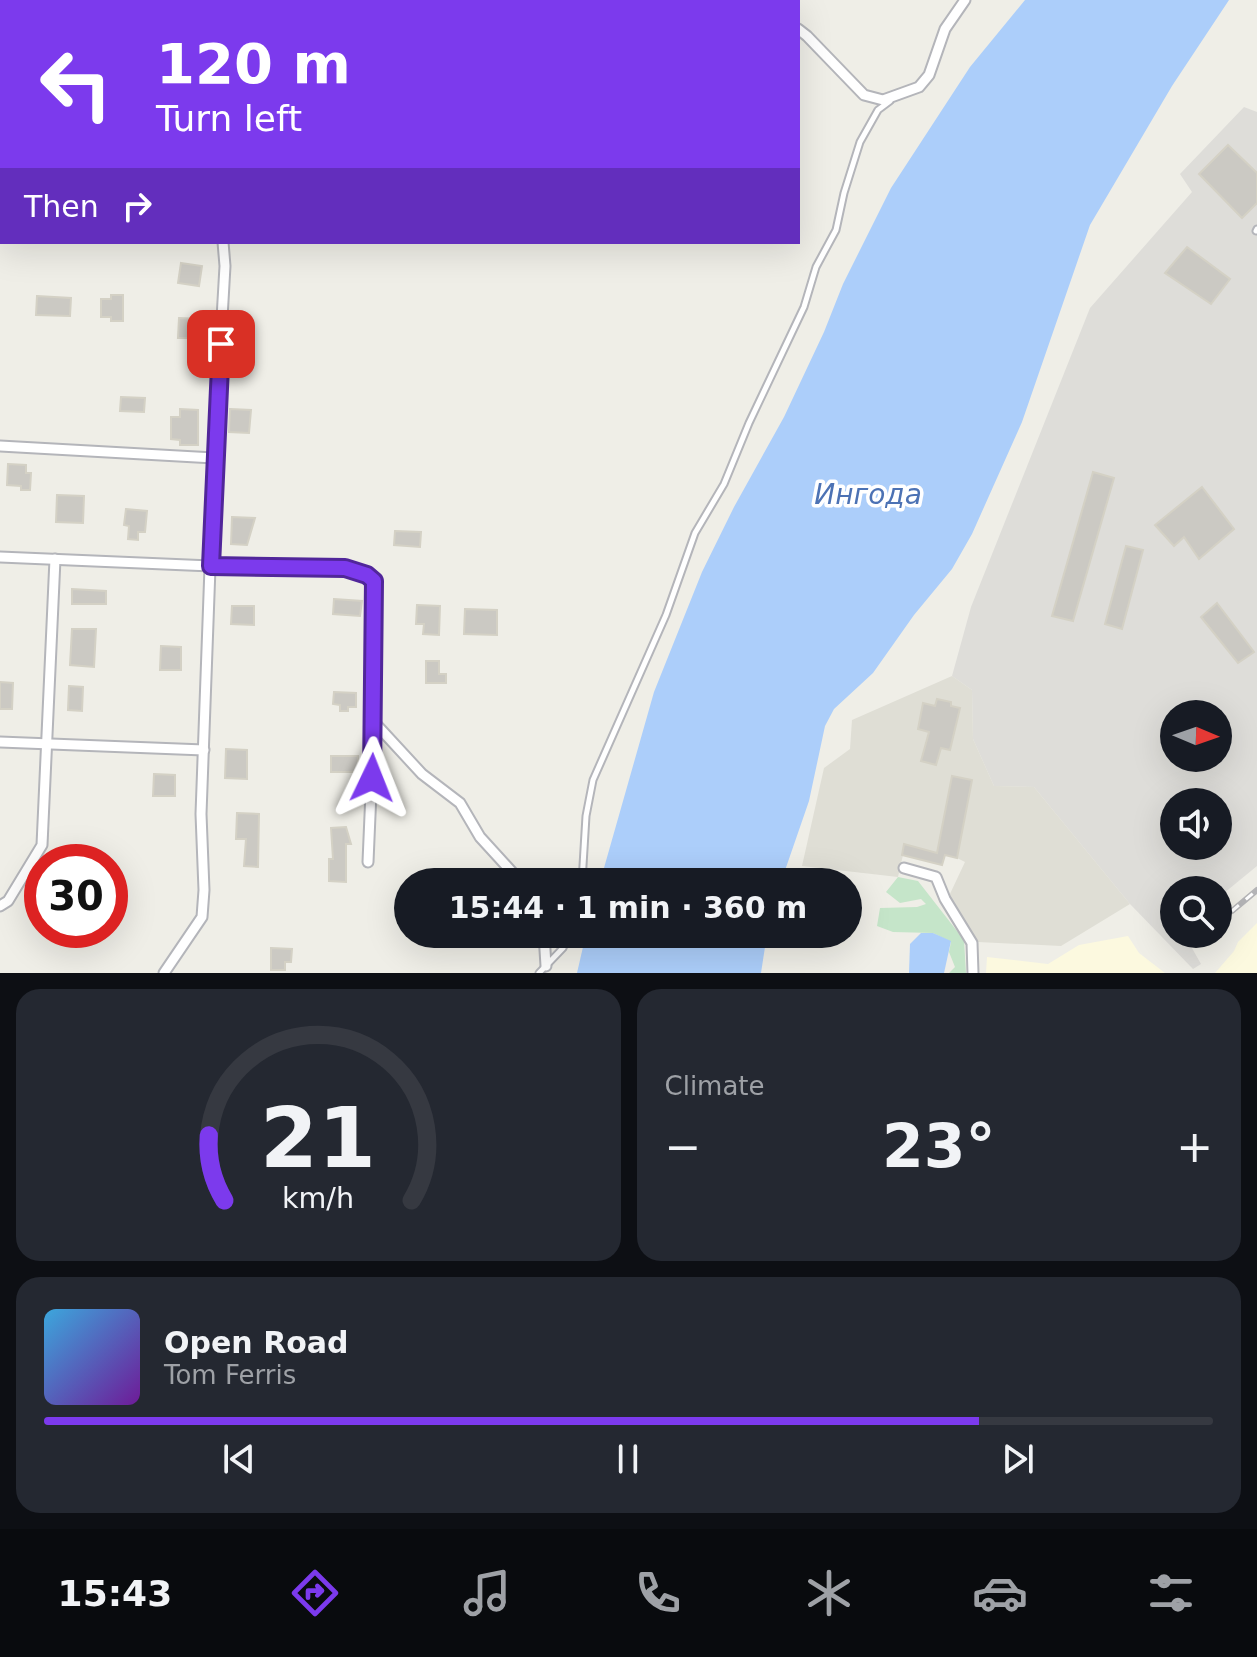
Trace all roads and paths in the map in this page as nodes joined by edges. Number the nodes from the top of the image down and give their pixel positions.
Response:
1 (965, 0) edge
2 (800, 31) edge
3 (898, 96) junction
4 (223, 244) edge
5 (0, 446) edge
6 (214, 458) junction
7 (0, 557) edge
8 (55, 559) junction
9 (211, 566) junction
10 (374, 722) junction
11 (0, 742) edge
12 (48, 745) junction
13 (204, 750) junction
14 (368, 862) dead end
15 (508, 868) edge
16 (583, 868) edge
17 (904, 868) dead end
18 (0, 906) edge
19 (543, 948) edge
20 (563, 948) edge
21 (542, 969) edge
22 (164, 973) edge
23 (973, 973) edge

1 - 3 street
2 - 3 street
3 - 16 lane
4 - 6 street
5 - 6 street
6 - 9 street
7 - 8 street
8 - 9 street
8 - 12 street
9 - 10 street
9 - 13 street
10 - 14 street
10 - 15 street
11 - 12 street
12 - 13 street
12 - 18 street
13 - 22 street
17 - 23 street
19 - 21 street
20 - 21 lane

